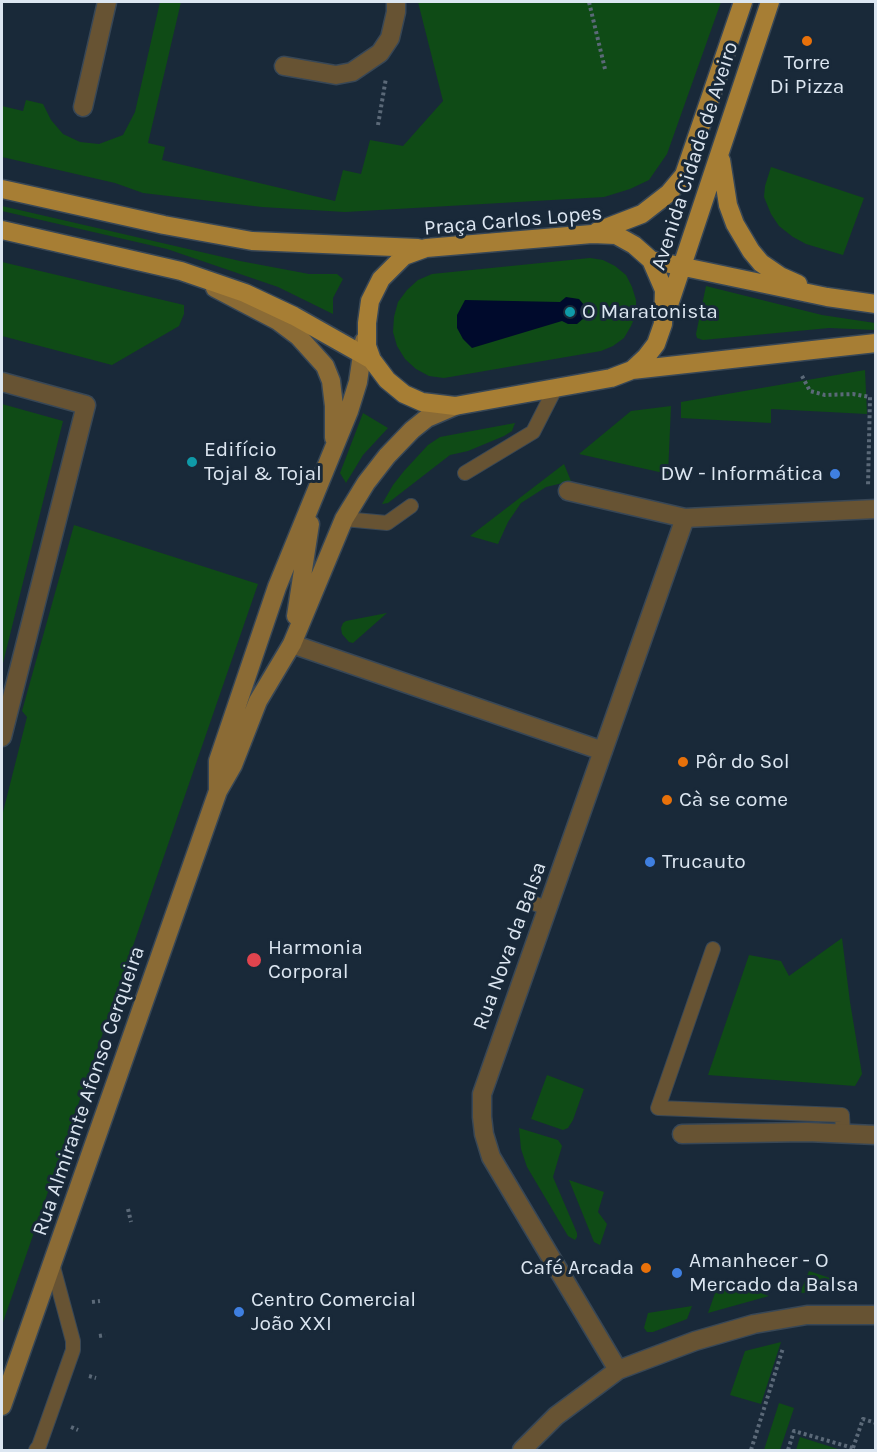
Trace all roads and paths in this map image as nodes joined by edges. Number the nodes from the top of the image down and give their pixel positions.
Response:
1 (107, 2) edge
2 (396, 2) edge
3 (589, 2) edge
4 (743, 2) edge
5 (770, 2) edge
6 (284, 66) dead end
7 (605, 69) dead end
8 (83, 107) dead end
9 (721, 147) junction
10 (2, 189) edge
11 (2, 230) edge
12 (590, 234) junction
13 (426, 248) junction
14 (651, 260) junction
15 (682, 266) junction
16 (181, 271) junction
17 (827, 297) junction
18 (876, 304) edge
19 (663, 324) junction
20 (876, 343) edge
21 (367, 357) junction
22 (632, 370) junction
23 (802, 376) dead end
24 (2, 382) edge
25 (556, 387) junction
26 (455, 406) junction
27 (334, 447) junction
28 (465, 473) dead end
29 (868, 487) dead end
30 (568, 491) dead end
31 (313, 500) junction
32 (411, 506) dead end
33 (876, 509) edge
34 (685, 518) junction
35 (344, 519) junction
36 (292, 644) junction
37 (2, 737) edge
38 (603, 751) junction
39 (218, 791) junction
40 (530, 902) dead end
41 (547, 908) junction
42 (713, 949) dead end
43 (843, 1133) junction
44 (681, 1134) dead end
45 (876, 1135) edge
46 (128, 1209) dead end
47 (131, 1222) dead end
48 (52, 1263) junction
49 (100, 1301) dead end
50 (92, 1302) dead end
51 (876, 1315) edge
52 (105, 1335) dead end
53 (99, 1336) dead end
54 (783, 1348) dead end
55 (618, 1370) junction
56 (89, 1376) dead end
57 (96, 1378) dead end
58 (2, 1406) edge
59 (876, 1423) edge
60 (71, 1427) dead end
61 (78, 1430) dead end
62 (853, 1449) edge
63 (36, 1450) edge
64 (522, 1450) edge
65 (751, 1450) edge
66 (788, 1450) edge

1 - 8 street
2 - 6 street
3 - 7 path
4 - 12 main road, Avenida Cidade de Aveiro
5 - 9 main road, Avenida Cidade de Aveiro
9 - 15 main road, Avenida Cidade de Aveiro
9 - 17 main road
10 - 13 main road
11 - 16 main road
12 - 13 main road, Praça Carlos Lopes
12 - 14 main road, Praça Carlos Lopes
13 - 21 main road, Praça Carlos Lopes
14 - 15 main road
14 - 19 main road, Praça Carlos Lopes
15 - 17 main road
15 - 19 main road, Avenida Cidade de Aveiro
16 - 21 main road
16 - 27 main road
17 - 18 main road
19 - 22 main road, Praça Carlos Lopes
20 - 22 main road
21 - 26 main road, Praça Carlos Lopes
21 - 27 main road, Rua Almirante Afonso Cerqueira
22 - 25 main road, Praça Carlos Lopes
23 - 29 path
24 - 37 street
25 - 26 main road, Praça Carlos Lopes
25 - 28 lane
26 - 35 main road, Rua Almirante Afonso Cerqueira
27 - 31 main road, Rua Almirante Afonso Cerqueira
30 - 34 street
31 - 36 main road, Rua Almirante Afonso Cerqueira
31 - 39 main road, Rua Almirante Afonso Cerqueira
32 - 35 lane
33 - 34 street
34 - 38 street, Rua Nova da Balsa
35 - 36 main road, Rua Almirante Afonso Cerqueira
36 - 38 street
36 - 39 main road, Rua Almirante Afonso Cerqueira
38 - 41 street, Rua Nova da Balsa
39 - 48 main road, Rua Almirante Afonso Cerqueira
40 - 41 lane
41 - 55 street, Rua Nova da Balsa
42 - 43 lane
43 - 44 street
43 - 45 street
46 - 47 path
48 - 58 main road, Rua Almirante Afonso Cerqueira
48 - 63 lane
49 - 50 path
51 - 55 street
52 - 53 path
54 - 65 path
55 - 64 street
56 - 57 path
59 - 62 path
60 - 61 path
62 - 66 path

